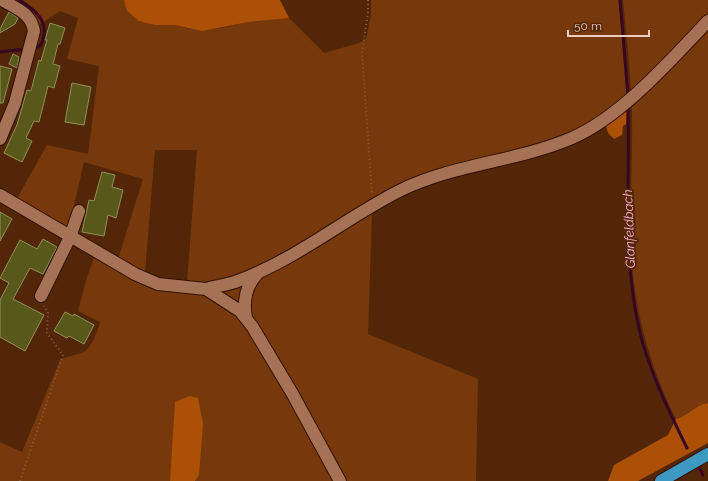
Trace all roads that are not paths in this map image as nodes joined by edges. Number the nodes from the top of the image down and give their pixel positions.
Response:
1 (2, 0) edge
2 (708, 21) edge
3 (0, 139) edge
4 (0, 195) edge
5 (79, 211) dead end
6 (70, 237) junction
7 (259, 272) junction
8 (206, 289) junction
9 (41, 296) road end
10 (246, 318) junction
11 (708, 454) edge
12 (340, 481) edge
13 (660, 481) edge

1 - 3 street
2 - 7 street
4 - 6 street
5 - 6 street
6 - 8 street
6 - 9 street
7 - 8 street
7 - 10 street
8 - 10 street
10 - 12 street
11 - 13 highway

